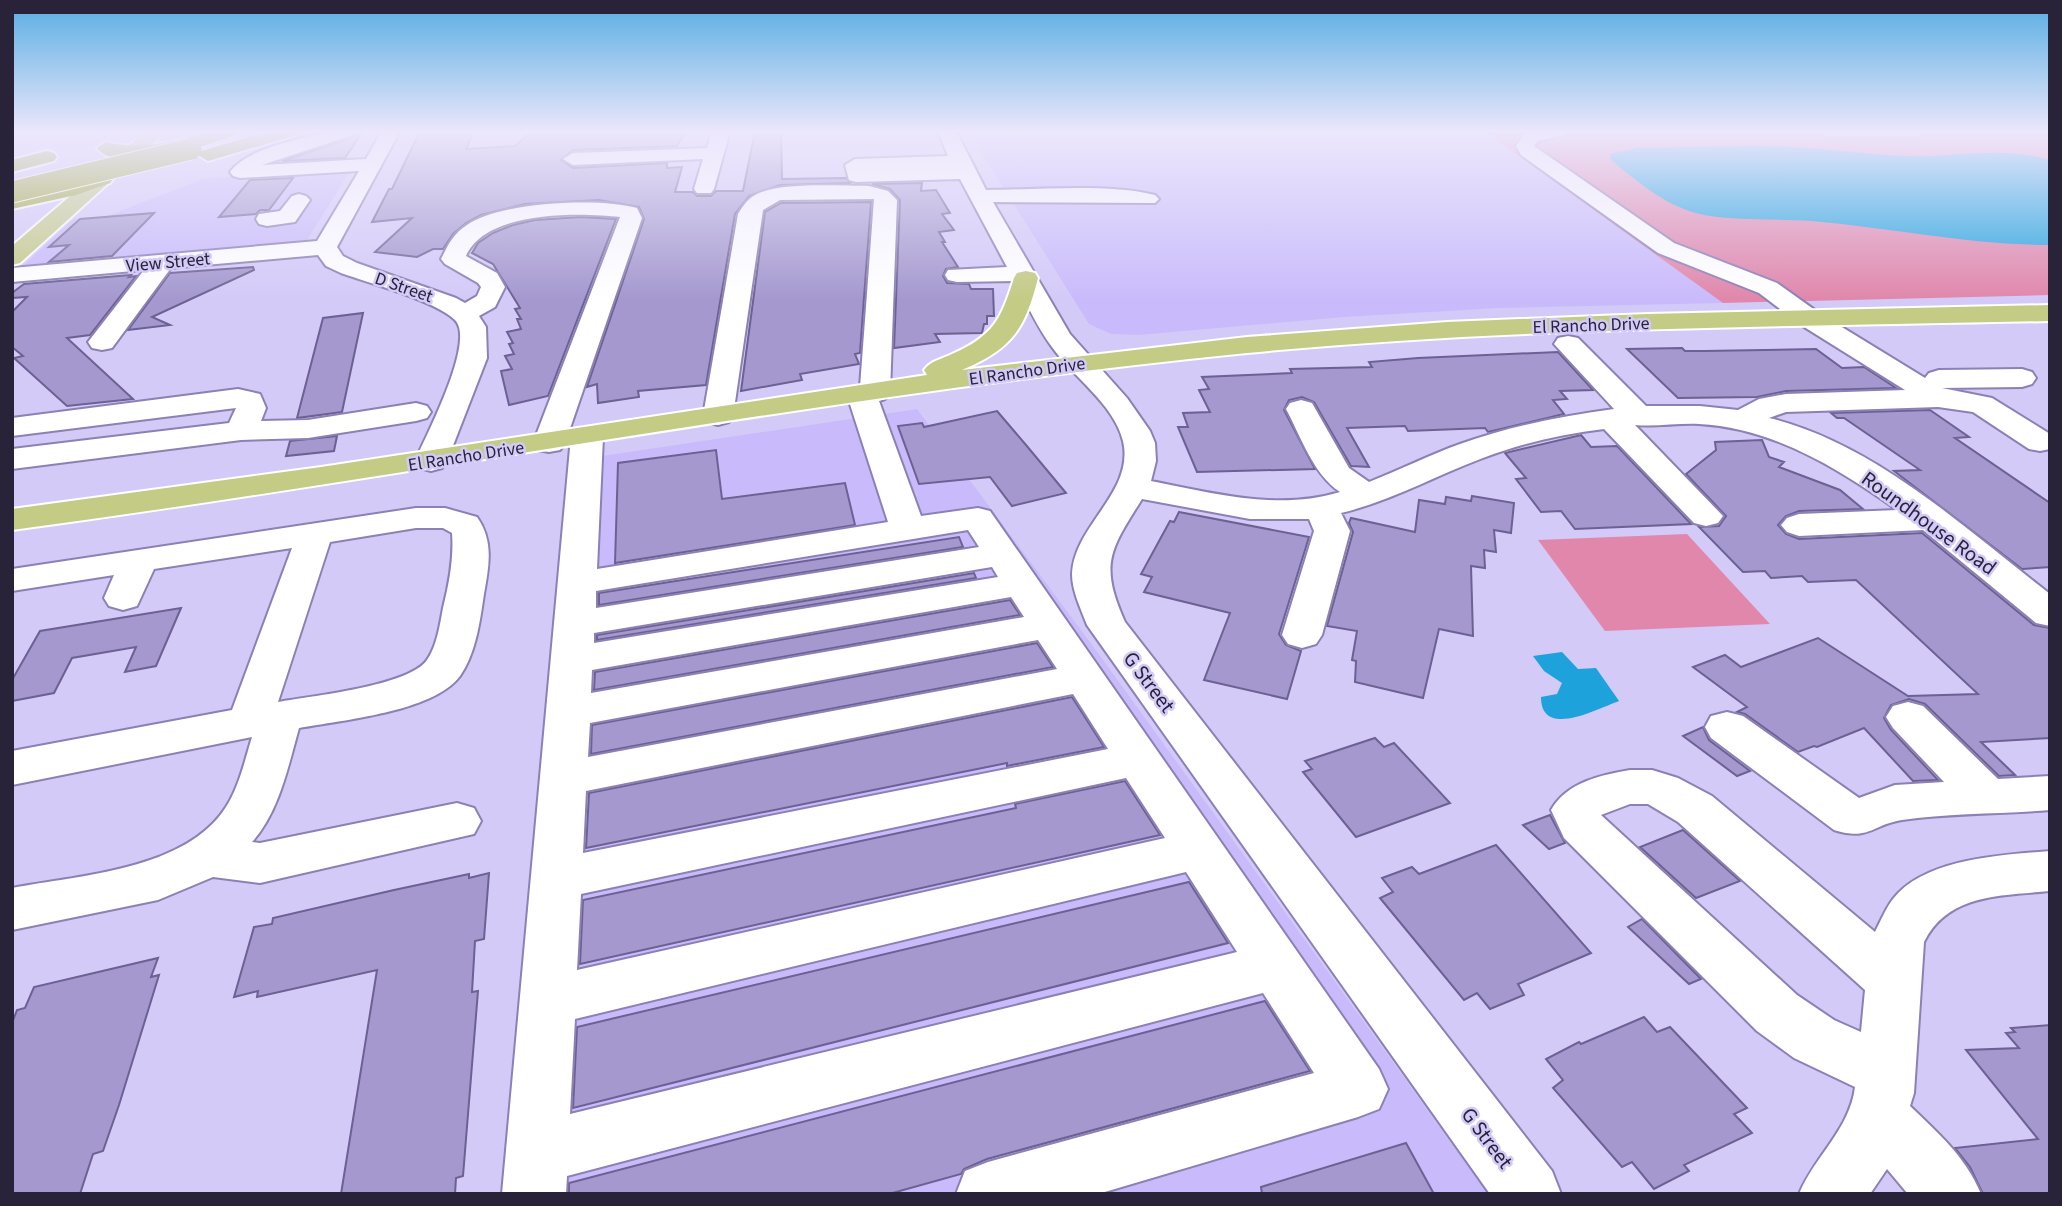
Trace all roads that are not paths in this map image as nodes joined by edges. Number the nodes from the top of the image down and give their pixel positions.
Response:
1 (30, 187) edge
2 (56, 187) edge
3 (77, 187) edge
4 (83, 187) edge
5 (93, 187) edge
6 (359, 187) edge
7 (974, 187) edge
8 (1580, 187) edge
9 (12, 192) edge
10 (46, 197) junction
11 (299, 200) dead end
12 (985, 206) junction
13 (14, 214) edge
14 (267, 219) dead end
15 (325, 247) junction
16 (12, 258) edge
17 (163, 262) junction
18 (12, 275) edge
19 (957, 275) dead end
20 (1025, 276) junction
21 (462, 313) junction
22 (2050, 313) edge
23 (1810, 319) junction
24 (102, 342) dead end
25 (1568, 344) dead end
26 (1080, 364) junction
27 (2022, 378) dead end
28 (1909, 380) junction
29 (875, 393) junction
30 (1938, 398) junction
31 (1301, 409) dead end
32 (416, 412) dead end
33 (718, 416) junction
34 (1625, 418) junction
35 (1741, 421) junction
36 (12, 427) edge
37 (241, 431) junction
38 (587, 437) junction
39 (2040, 442) dead end
40 (549, 443) junction
41 (12, 459) edge
42 (431, 461) junction
43 (1133, 486) junction
44 (1365, 494) junction
45 (1318, 508) junction
46 (1706, 516) dead end
47 (1930, 519) junction
48 (12, 520) edge
49 (1799, 525) dead end
50 (908, 529) junction
51 (314, 533) junction
52 (139, 560) junction
53 (1012, 569) junction
54 (12, 580) edge
55 (2050, 581) edge
56 (2010, 583) junction
57 (123, 598) dead end
58 (2050, 614) edge
59 (575, 622) junction
60 (1049, 625) junction
61 (1302, 635) dead end
62 (1085, 678) junction
63 (569, 712) junction
64 (1908, 717) dead end
65 (265, 720) junction
66 (1727, 727) dead end
67 (1138, 759) junction
68 (12, 768) edge
69 (564, 778) junction
70 (2050, 793) edge
71 (1987, 797) junction
72 (457, 821) dead end
73 (1199, 850) junction
74 (209, 857) junction
75 (2050, 871) edge
76 (557, 879) junction
77 (12, 909) edge
78 (1276, 966) junction
79 (1894, 981) junction
80 (548, 1001) junction
81 (1881, 1094) junction
82 (535, 1173) edge
83 (988, 1194) edge
84 (1529, 1194) edge
85 (1831, 1194) edge
86 (1950, 1194) edge

1 - 9 highway, bridge
2 - 10 main road
3 - 10 highway
4 - 13 highway
5 - 16 main road
6 - 15 street
7 - 12 street, G Street
8 - 23 street
10 - 13 main road
11 - 14 street
12 - 12 street
12 - 20 street, G Street
15 - 17 street, View Street
15 - 21 street, D Street
17 - 18 street, View Street
17 - 24 street
19 - 20 street
20 - 26 street, G Street
20 - 29 main road
21 - 40 street
21 - 42 street
22 - 23 main road, El Rancho Drive
23 - 26 main road, El Rancho Drive
23 - 28 street
25 - 34 street
26 - 29 main road, El Rancho Drive
26 - 43 street, G Street
27 - 28 street
28 - 30 street
29 - 33 main road, El Rancho Drive
29 - 33 street
29 - 50 street
30 - 35 street
30 - 39 street
31 - 44 street
32 - 37 street
33 - 38 main road, El Rancho Drive
34 - 35 street, Roundhouse Road
34 - 44 street, Roundhouse Road
34 - 46 street
35 - 47 street, Roundhouse Road
36 - 37 street
37 - 41 street
38 - 40 main road, El Rancho Drive
38 - 59 street
40 - 42 main road, El Rancho Drive
42 - 48 main road, El Rancho Drive
43 - 45 street, Roundhouse Road
43 - 84 street, G Street
44 - 45 street, Roundhouse Road
45 - 61 street
47 - 49 street
47 - 56 street, Roundhouse Road
50 - 53 street
50 - 59 street
51 - 52 street
51 - 65 street
51 - 65 street
52 - 54 street
52 - 57 street
53 - 59 street
53 - 60 street
55 - 56 street
56 - 58 street, Roundhouse Road
59 - 63 street
60 - 62 street
60 - 63 street
62 - 67 street
62 - 69 street
63 - 69 street
64 - 71 street
65 - 68 street
65 - 74 street
66 - 71 street
67 - 73 street
67 - 76 street
69 - 76 street
70 - 71 street
72 - 74 street
73 - 78 street
73 - 80 street
74 - 77 street
75 - 79 street
76 - 80 street
78 - 82 street
78 - 83 street
79 - 81 street
79 - 81 street
80 - 82 street
81 - 85 street
81 - 86 street

